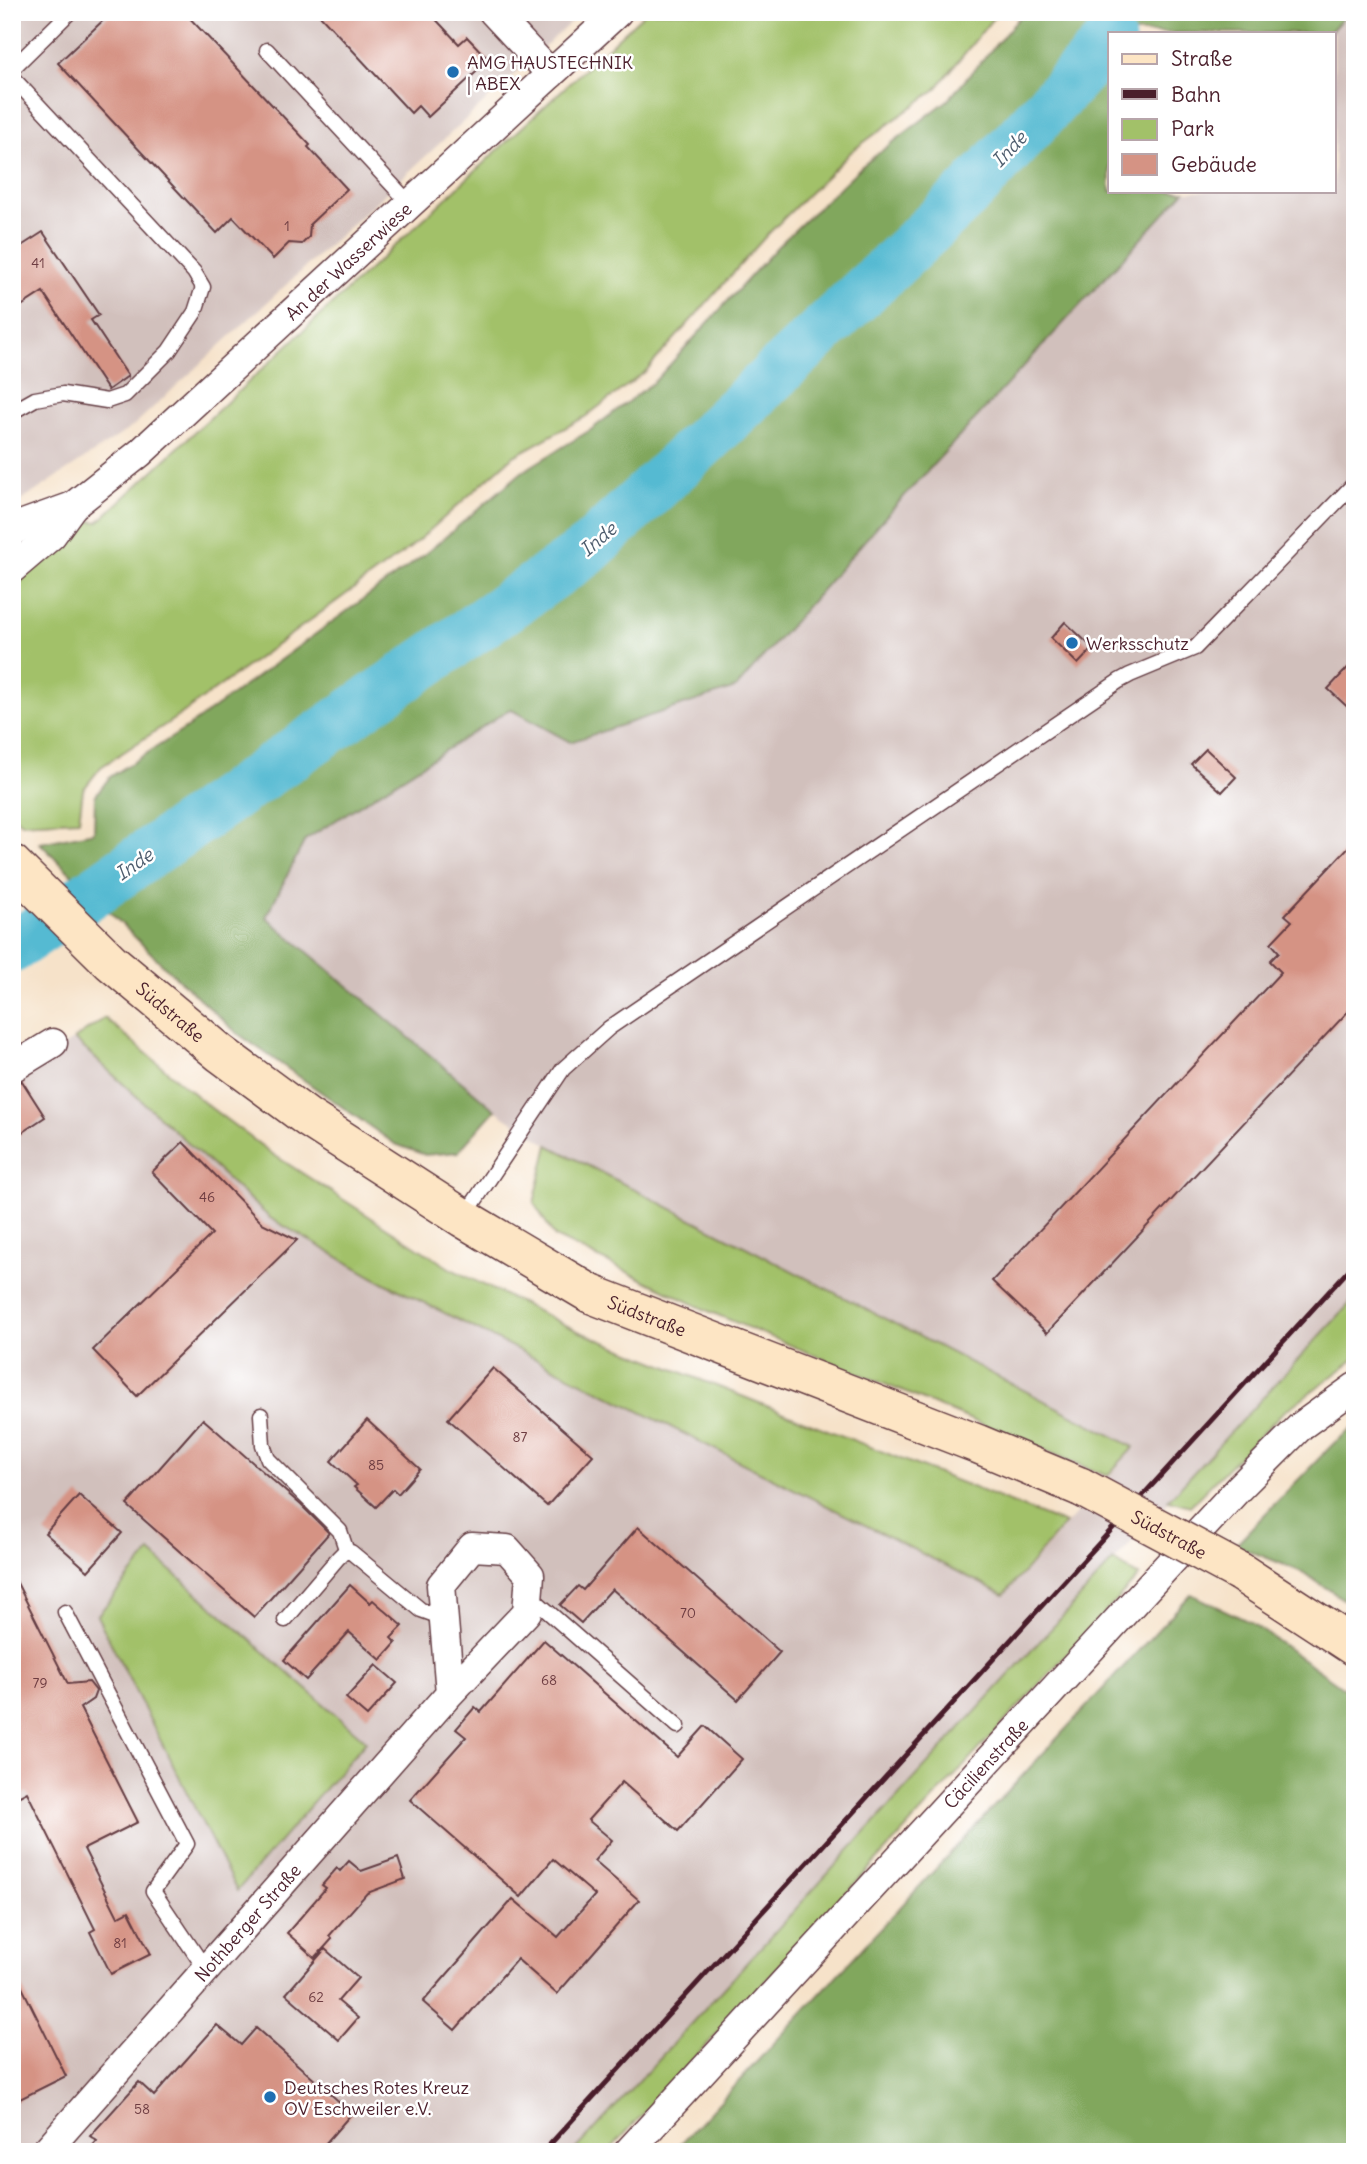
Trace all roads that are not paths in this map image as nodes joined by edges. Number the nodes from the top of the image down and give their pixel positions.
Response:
1 (70, 12) edge
2 (493, 12) edge
3 (618, 12) edge
4 (267, 50) dead end
5 (12, 69) edge
6 (551, 74) junction
7 (12, 77) edge
8 (410, 204) junction
9 (12, 412) edge
10 (1355, 483) edge
11 (73, 506) junction
12 (12, 532) edge
13 (12, 569) edge
14 (12, 864) edge
15 (53, 1043) dead end
16 (12, 1068) edge
17 (463, 1218) junction
18 (1355, 1387) edge
19 (261, 1415) dead end
20 (347, 1552) junction
21 (528, 1594) junction
22 (65, 1612) dead end
23 (443, 1618) junction
24 (285, 1620) dead end
25 (1355, 1647) edge
26 (450, 1693) junction
27 (678, 1726) dead end
28 (206, 1970) junction
29 (46, 2152) edge
30 (628, 2152) edge

1 - 5 lane
2 - 6 street
3 - 6 street, An der Wasserwiese
4 - 8 lane
6 - 8 street, An der Wasserwiese
7 - 9 lane
8 - 11 street, An der Wasserwiese
10 - 17 lane
11 - 12 street, An der Wasserwiese
11 - 13 street, An der Wasserwiese
14 - 17 main road, Südstraße
15 - 16 street
17 - 25 main road, Südstraße, bridge
18 - 30 street, Cäcilienstraße
19 - 20 lane
20 - 23 lane
20 - 24 lane
21 - 23 street
21 - 26 street, Nothberger Straße
21 - 27 lane
22 - 28 lane
23 - 26 street
26 - 28 street, Nothberger Straße
28 - 29 street, Nothberger Straße

